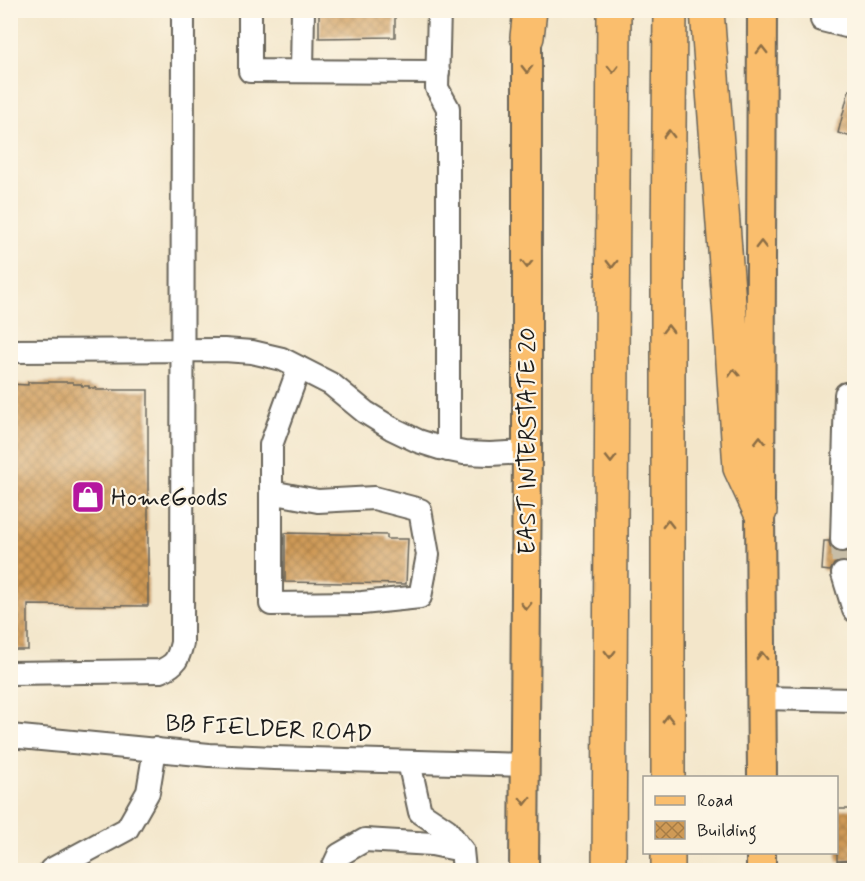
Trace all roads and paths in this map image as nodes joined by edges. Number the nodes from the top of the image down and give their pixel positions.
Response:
1 (183, 10) edge
2 (250, 10) edge
3 (303, 10) edge
4 (438, 10) edge
5 (614, 10) edge
6 (670, 10) edge
7 (707, 10) edge
8 (762, 10) edge
9 (823, 10) edge
10 (528, 19) edge
11 (855, 28) edge
12 (302, 71) junction
13 (438, 72) junction
14 (183, 350) junction
15 (10, 351) edge
16 (299, 368) junction
17 (855, 393) edge
18 (448, 450) junction
19 (527, 452) junction
20 (849, 474) edge
21 (271, 492) junction
22 (760, 511) junction
23 (842, 540) tunnel mouth
24 (843, 574) tunnel mouth
25 (855, 610) edge
26 (10, 673) edge
27 (762, 698) junction
28 (855, 700) edge
29 (10, 736) edge
30 (155, 749) junction
31 (410, 762) junction
32 (526, 765) junction
33 (668, 776) edge
34 (762, 776) edge
35 (668, 854) edge
36 (761, 854) edge
37 (463, 860) edge
38 (51, 870) edge
39 (332, 870) edge
40 (524, 870) edge
41 (609, 870) edge
42 (668, 870) edge
43 (761, 870) edge

1 - 14 street
2 - 12 street
3 - 12 street
4 - 13 street
5 -> 41 highway
33 -> 6 highway
22 -> 7 highway
22 -> 8 main road
9 - 11 street
10 -> 19 main road, EAST INTERSTATE 20
12 - 13 street
13 - 18 street
14 - 15 street
14 - 16 street
14 - 26 street
16 - 18 street
16 - 21 street
17 - 20 street
18 - 19 street
19 -> 32 main road, EAST INTERSTATE 20
20 - 23 street
21 - 21 street
27 -> 22 main road
24 - 25 street
27 - 28 street
27 - 34 main road
29 - 30 street, BB FIELDER ROAD
30 - 31 street, BB FIELDER ROAD
30 - 38 street
31 - 32 street, BB FIELDER ROAD
31 - 37 street
32 -> 40 main road, EAST INTERSTATE 20
35 - 42 highway
36 - 43 main road
37 - 39 street

